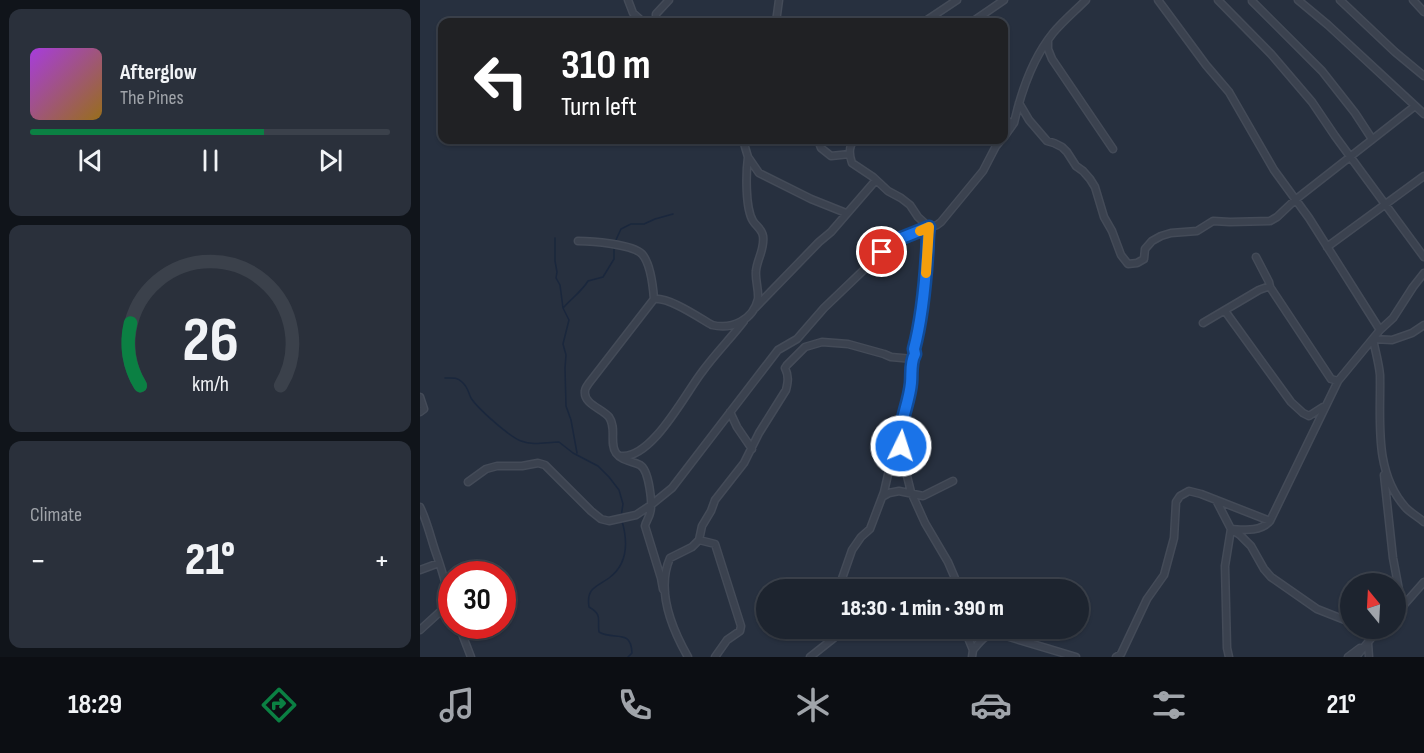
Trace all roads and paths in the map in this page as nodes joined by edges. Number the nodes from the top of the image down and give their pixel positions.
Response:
1 (627, 0) edge
2 (669, 0) edge
3 (779, 0) edge
4 (957, 0) edge
5 (1004, 0) edge
6 (1086, 0) edge
7 (1158, 0) edge
8 (1218, 0) edge
9 (1298, 0) edge
10 (1340, 0) edge
11 (1413, 0) edge
12 (1252, 1) edge
13 (1424, 12) edge
14 (639, 18) edge
15 (656, 18) edge
16 (777, 18) edge
17 (930, 18) edge
18 (978, 18) edge
19 (1048, 40) junction
20 (1424, 76) edge
21 (1019, 103) junction
22 (1416, 106) junction
23 (1424, 114) edge
24 (1008, 122) edge
25 (1014, 123) junction
26 (1008, 130) edge
27 (1372, 139) junction
28 (744, 144) edge
29 (820, 144) edge
30 (851, 144) edge
31 (998, 144) edge
32 (1113, 149) dead end
33 (850, 154) junction
34 (748, 157) junction
35 (1351, 158) junction
36 (1424, 176) edge
37 (876, 180) junction
38 (1295, 200) junction
39 (1385, 205) junction
40 (846, 213) junction
41 (929, 227) junction
42 (578, 242) dead end
43 (1327, 248) junction
44 (1256, 257) dead end
45 (1424, 257) edge
46 (1424, 273) edge
47 (1270, 286) junction
48 (654, 299) junction
49 (1225, 311) junction
50 (752, 312) junction
51 (745, 321) junction
52 (1203, 323) dead end
53 (1424, 325) edge
54 (1380, 330) junction
55 (1373, 339) junction
56 (912, 359) junction
57 (1338, 381) junction
58 (420, 397) edge
59 (1325, 406) junction
60 (420, 412) edge
61 (730, 412) junction
62 (752, 449) junction
63 (618, 456) junction
64 (1383, 462) junction
65 (906, 472) junction
66 (953, 481) dead end
67 (468, 482) dead end
68 (911, 492) junction
69 (882, 496) junction
70 (1216, 500) junction
71 (651, 505) junction
72 (420, 507) edge
73 (1270, 521) junction
74 (1424, 522) edge
75 (424, 523) edge
76 (1231, 529) junction
77 (699, 540) junction
78 (439, 561) edge
79 (438, 564) edge
80 (420, 570) edge
81 (1396, 573) edge
82 (842, 579) edge
83 (955, 579) edge
84 (1424, 582) edge
85 (665, 592) junction
86 (1406, 603) edge
87 (438, 614) edge
88 (1340, 618) edge
89 (420, 630) edge
90 (464, 639) edge
91 (833, 639) edge
92 (967, 639) edge
93 (1370, 639) edge
94 (1368, 642) junction
95 (972, 654) edge
96 (471, 657) edge
97 (688, 657) edge
98 (715, 657) edge
99 (810, 657) edge
100 (1076, 657) edge
101 (1116, 657) edge
102 (1229, 657) edge
103 (1348, 657) edge
104 (1356, 657) edge
105 (1369, 657) edge

1 - 14 street
2 - 15 street
3 - 16 street
4 - 17 street
5 - 18 street
6 - 19 street
7 - 38 street
8 - 35 street
9 - 22 street
10 - 20 street
11 - 13 street
12 - 27 street
19 - 21 street
19 - 32 street
21 - 25 street
21 - 38 street
22 - 23 street
22 - 27 street
24 - 25 street
25 - 26 street
27 - 35 street
28 - 34 street
29 - 33 street
30 - 33 street
31 - 41 street
33 - 37 street
34 - 40 street
34 - 50 street
35 - 38 street
35 - 39 street
36 - 39 street
37 - 40 street
37 - 41 street
38 - 43 street
39 - 43 street
39 - 45 street
40 - 50 street
41 - 56 street
41 - 61 street
42 - 48 street
43 - 54 street
44 - 47 street
46 - 54 street
47 - 49 street
47 - 57 street
48 - 51 street
48 - 63 street
49 - 52 street
49 - 59 street
50 - 51 street
51 - 63 street
53 - 55 street
54 - 55 street
55 - 57 street
55 - 64 street
56 - 62 street
56 - 65 street
57 - 59 street
58 - 60 street
59 - 73 street
61 - 62 street
61 - 71 street
62 - 77 street
63 - 71 street
64 - 74 street
64 - 81 street
65 - 68 street
65 - 69 street
66 - 68 street
67 - 71 street
68 - 69 street
68 - 83 street
69 - 82 street
70 - 73 street
70 - 76 street
70 - 101 street
71 - 85 street
72 - 75 street
73 - 76 street
75 - 78 street
76 - 88 street
76 - 102 street
77 - 85 street
77 - 98 street
79 - 80 street
84 - 86 street
85 - 97 street
87 - 89 street
90 - 96 street
91 - 99 street
92 - 95 street
93 - 94 street
94 - 103 street
94 - 104 street
94 - 105 street
95 - 100 street

